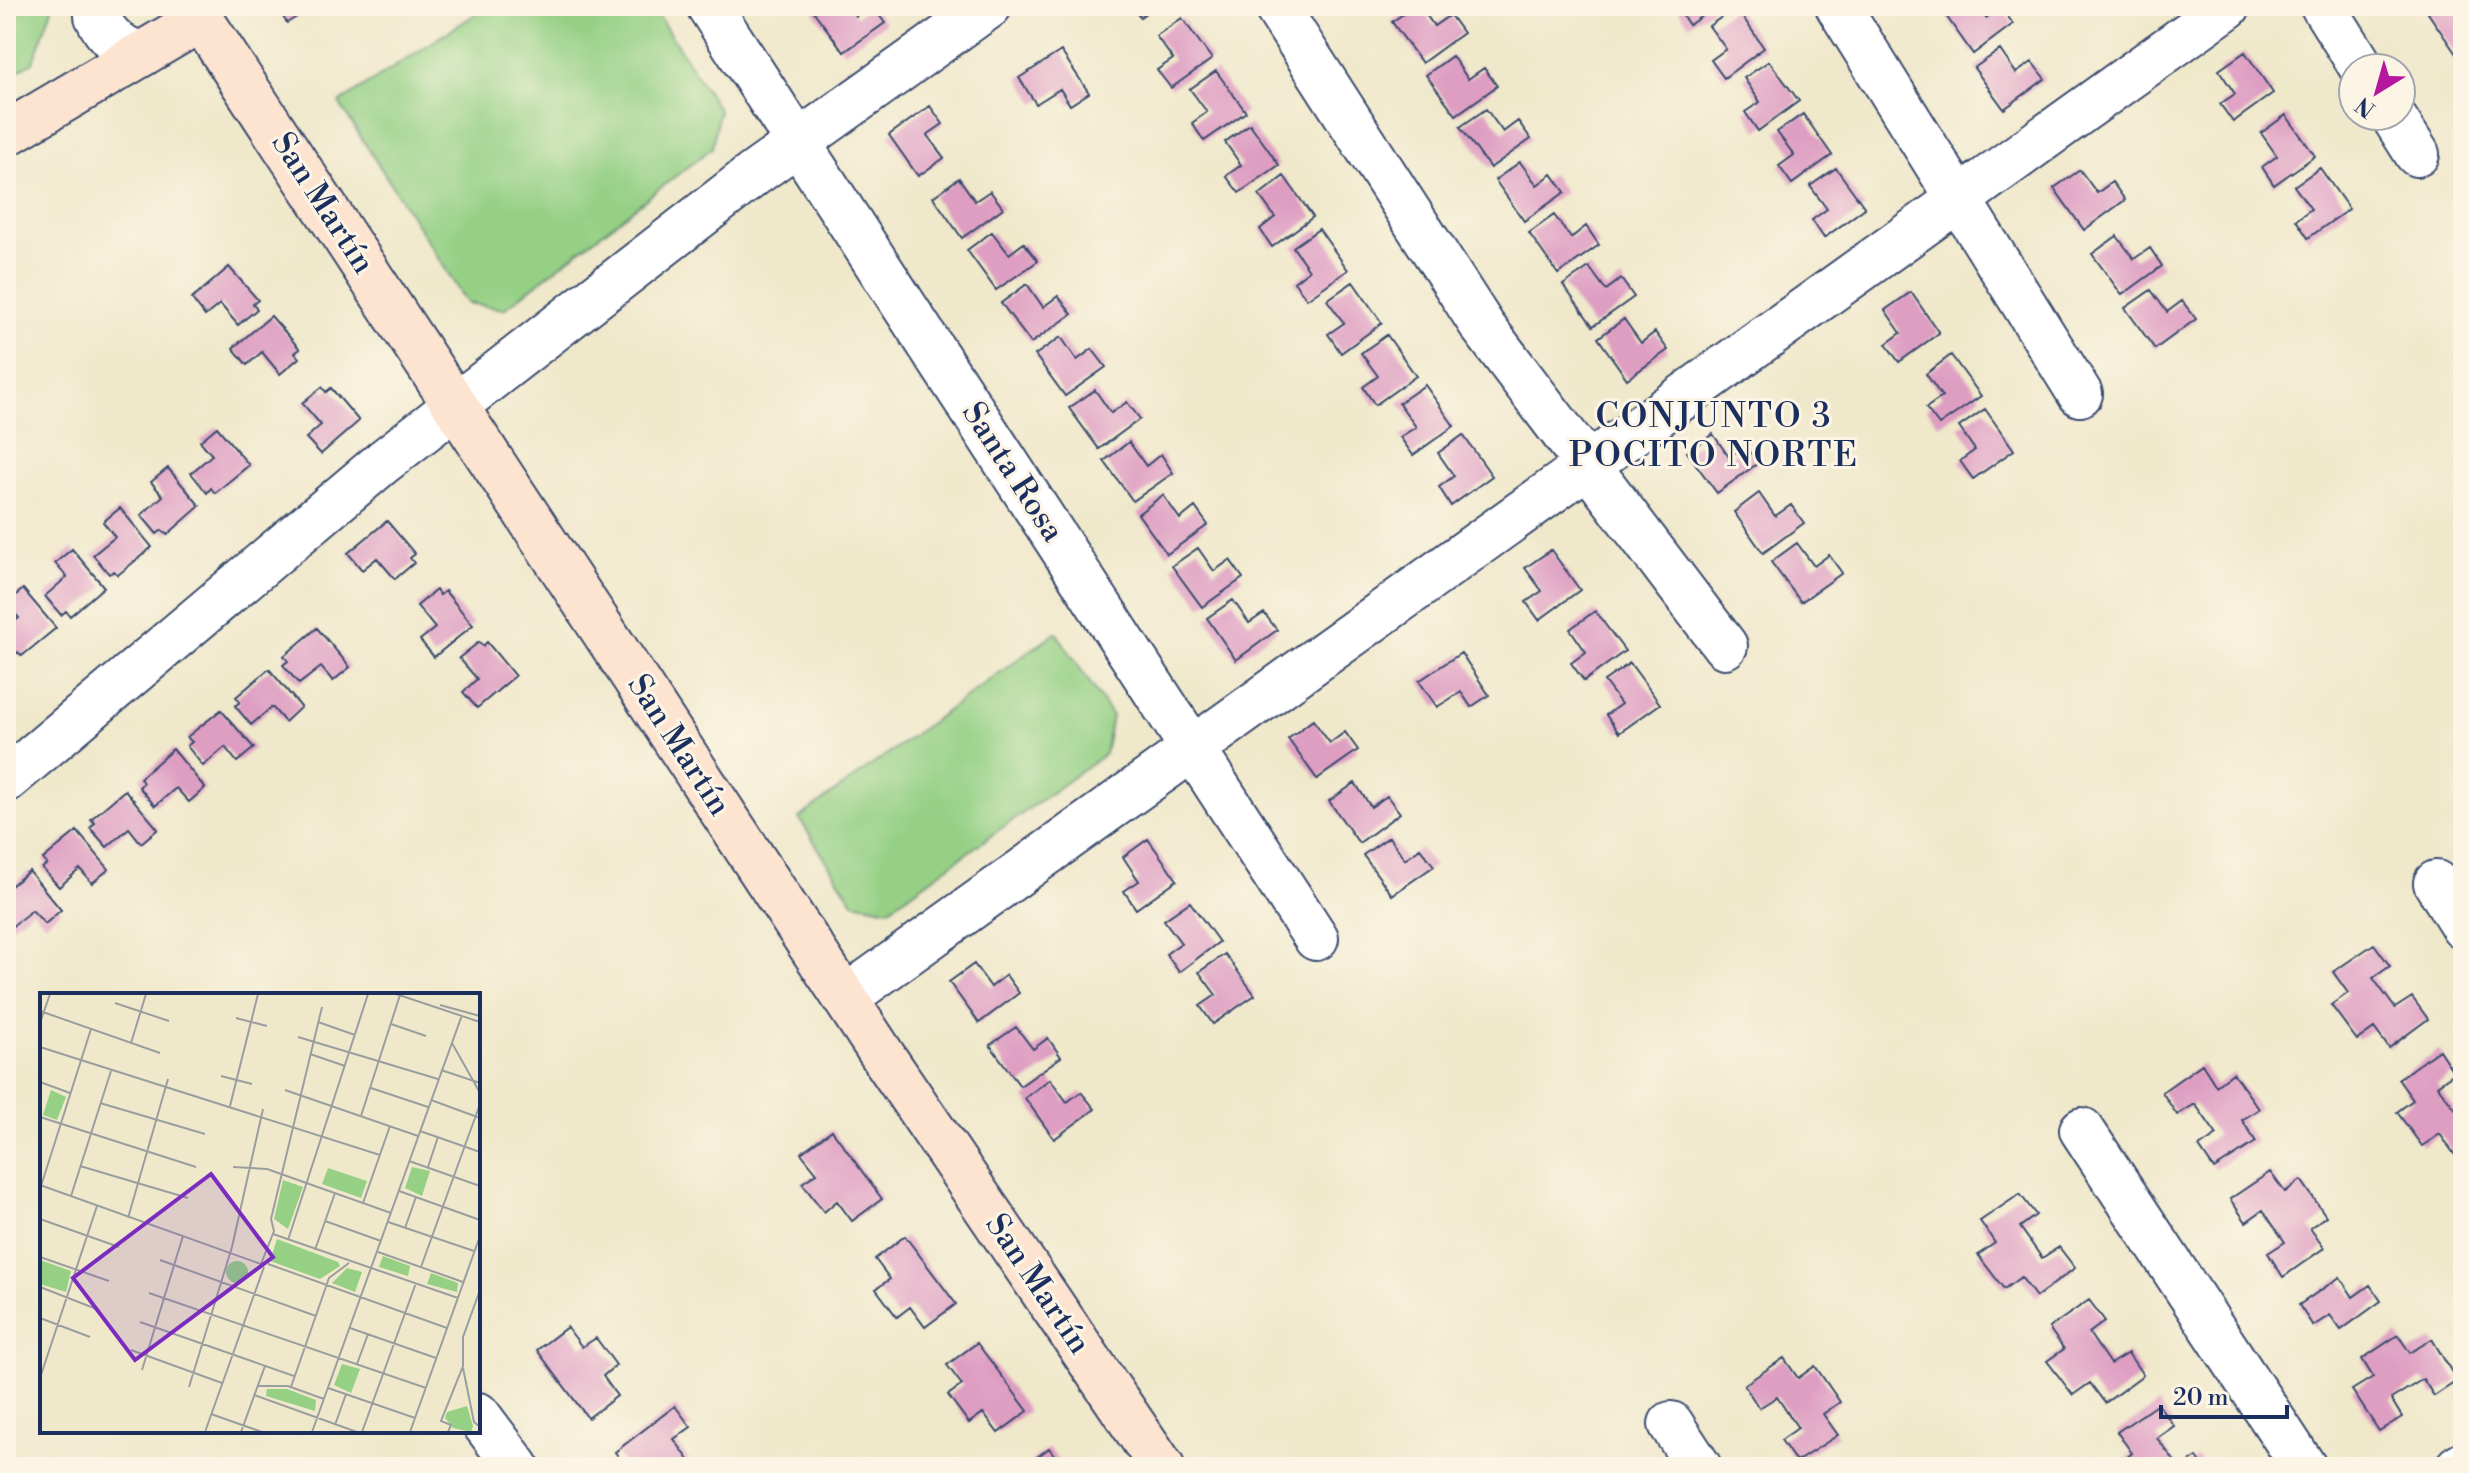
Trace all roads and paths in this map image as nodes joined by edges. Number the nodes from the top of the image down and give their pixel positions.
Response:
1 (99, 6) edge
2 (709, 6) edge
3 (989, 6) edge
4 (1276, 6) edge
5 (1838, 6) edge
6 (2228, 6) edge
7 (2323, 6) edge
8 (202, 12) edge
9 (2352, 52) edge
10 (142, 54) junction
11 (2403, 132) edge
12 (6, 134) edge
13 (798, 143) junction
14 (2417, 154) dead end
15 (1959, 198) junction
16 (2080, 394) dead end
17 (456, 406) junction
18 (1588, 465) junction
19 (1725, 646) dead end
20 (1193, 749) junction
21 (6, 780) edge
22 (2436, 883) dead end
23 (2463, 926) edge
24 (1316, 938) dead end
25 (845, 998) junction
26 (2082, 1130) dead end
27 (480, 1418) edge
28 (1671, 1424) dead end
29 (517, 1467) edge
30 (1162, 1467) edge
31 (1699, 1467) edge
32 (2304, 1467) edge

1 - 10 street
2 - 13 street, Santa Rosa
3 - 13 street
4 - 18 street
5 - 15 street
6 - 15 street
7 - 9 street
8 - 10 street
8 - 17 street, San Martín
10 - 12 street
11 - 14 street
13 - 17 street
13 - 20 street, Santa Rosa
15 - 16 street
15 - 18 street
17 - 21 street
17 - 25 street, San Martín
18 - 19 street
18 - 20 street
20 - 24 street, Santa Rosa
20 - 25 street
22 - 23 street
25 - 30 street, San Martín
26 - 32 street
27 - 29 street
28 - 31 street

